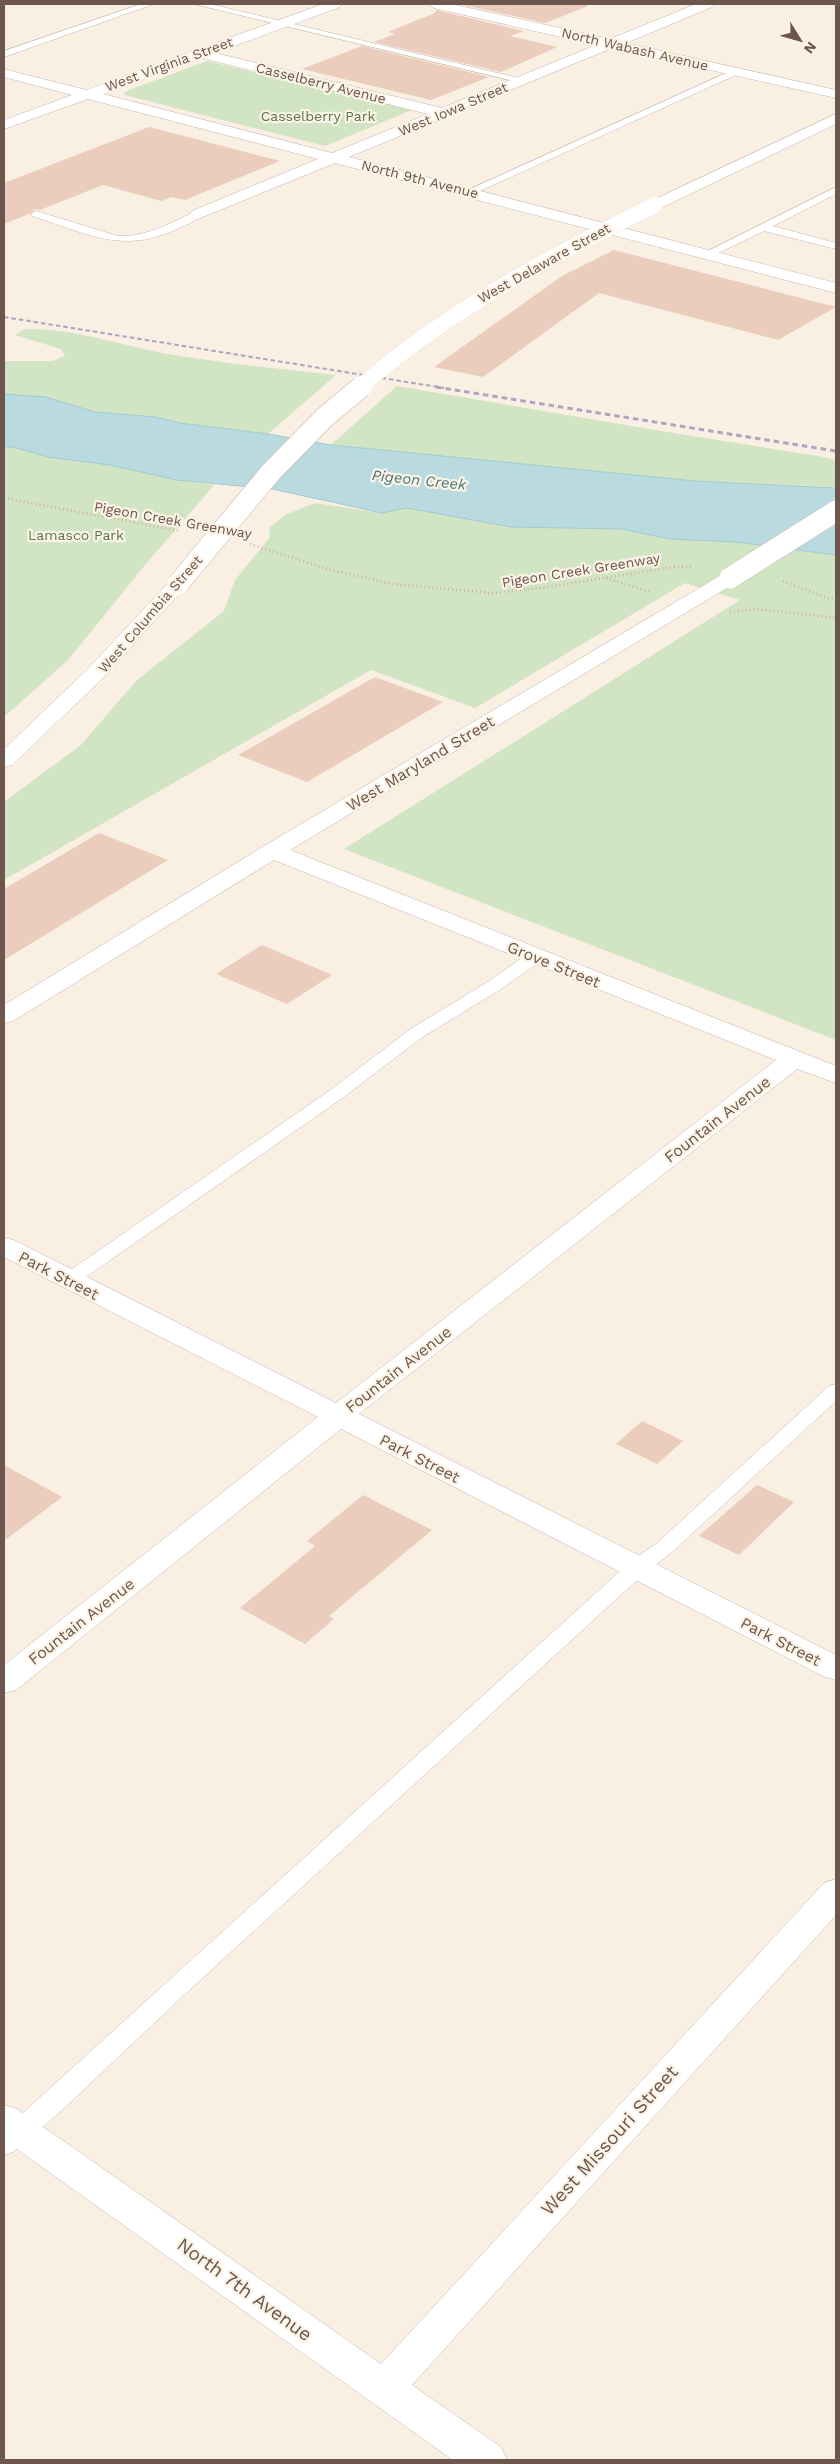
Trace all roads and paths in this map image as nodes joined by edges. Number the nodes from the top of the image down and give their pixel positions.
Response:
1 (150, 4) edge
2 (199, 4) edge
3 (335, 4) edge
4 (434, 4) edge
5 (707, 4) edge
6 (282, 23) junction
7 (608, 27) dead end
8 (636, 33) junction
9 (665, 39) dead end
10 (610, 44) junction
11 (200, 53) junction
12 (4, 54) edge
13 (4, 72) edge
14 (735, 72) junction
15 (522, 80) junction
16 (88, 94) junction
17 (836, 94) edge
18 (443, 113) junction
19 (836, 118) edge
20 (4, 125) edge
21 (335, 158) junction
22 (836, 190) edge
23 (469, 192) junction
24 (36, 214) dead end
25 (198, 214) joint
26 (763, 227) junction
27 (836, 246) edge
28 (708, 254) junction
29 (836, 288) edge
30 (285, 457) joint
31 (4, 498) edge
32 (836, 511) edge
33 (185, 532) dead end
34 (241, 543) dead end
35 (698, 567) dead end
36 (606, 577) junction
37 (780, 580) dead end
38 (836, 601) edge
39 (679, 608) junction
40 (836, 618) edge
41 (4, 760) edge
42 (272, 851) junction
43 (535, 957) junction
44 (4, 1016) edge
45 (795, 1058) junction
46 (836, 1075) edge
47 (4, 1246) edge
48 (69, 1280) junction
49 (836, 1390) edge
50 (337, 1417) junction
51 (638, 1567) junction
52 (836, 1669) edge
53 (4, 1682) edge
54 (836, 1892) edge
55 (9, 2132) edge
56 (383, 2389) junction
57 (486, 2460) edge

1 - 12 lane
2 - 6 lane
3 - 6 street, West Virginia Street
4 - 10 street, North Wabash Avenue
5 - 8 street, West Iowa Street
6 - 11 street, West Virginia Street
6 - 15 lane
7 - 8 street, North Wabash Avenue
8 - 9 street, North Wabash Avenue
8 - 10 street, West Iowa Street
10 - 14 street, North Wabash Avenue
10 - 15 street, West Iowa Street
11 - 16 street, West Virginia Street
11 - 18 street, Casselberry Avenue
13 - 16 street, North 9th Avenue
14 - 17 street, North Wabash Avenue
14 - 23 lane
15 - 18 street, West Iowa Street
16 - 20 street, West Virginia Street
16 - 21 street, North 9th Avenue
18 - 21 street, West Iowa Street
19 - 30 street, West Delaware Street, bridge
21 - 23 street, North 9th Avenue
21 - 25 street, West Iowa Street
22 - 26 lane
23 - 28 street, North 9th Avenue
24 - 25 lane
26 - 27 lane
26 - 28 lane
28 - 29 street, North 9th Avenue
30 - 41 street, West Columbia Street, bridge
31 - 33 path, Pigeon Creek Greenway
32 - 39 street, West Maryland Street, bridge
34 - 36 path, Pigeon Creek Greenway
35 - 36 path, Pigeon Creek Greenway
36 - 39 path
37 - 38 path
39 - 40 path
39 - 42 street, West Maryland Street
42 - 43 street, Grove Street
42 - 44 street, West Maryland Street
43 - 45 street, Grove Street
43 - 48 lane
45 - 46 street, Grove Street
45 - 50 street, Fountain Avenue
47 - 48 street, Park Street
48 - 50 street, Park Street
49 - 51 lane
50 - 51 street, Park Street
50 - 53 street, Fountain Avenue
51 - 52 street, Park Street
51 - 55 lane
54 - 56 street, West Missouri Street
55 - 56 street, North 7th Avenue
56 - 57 street, North 7th Avenue

